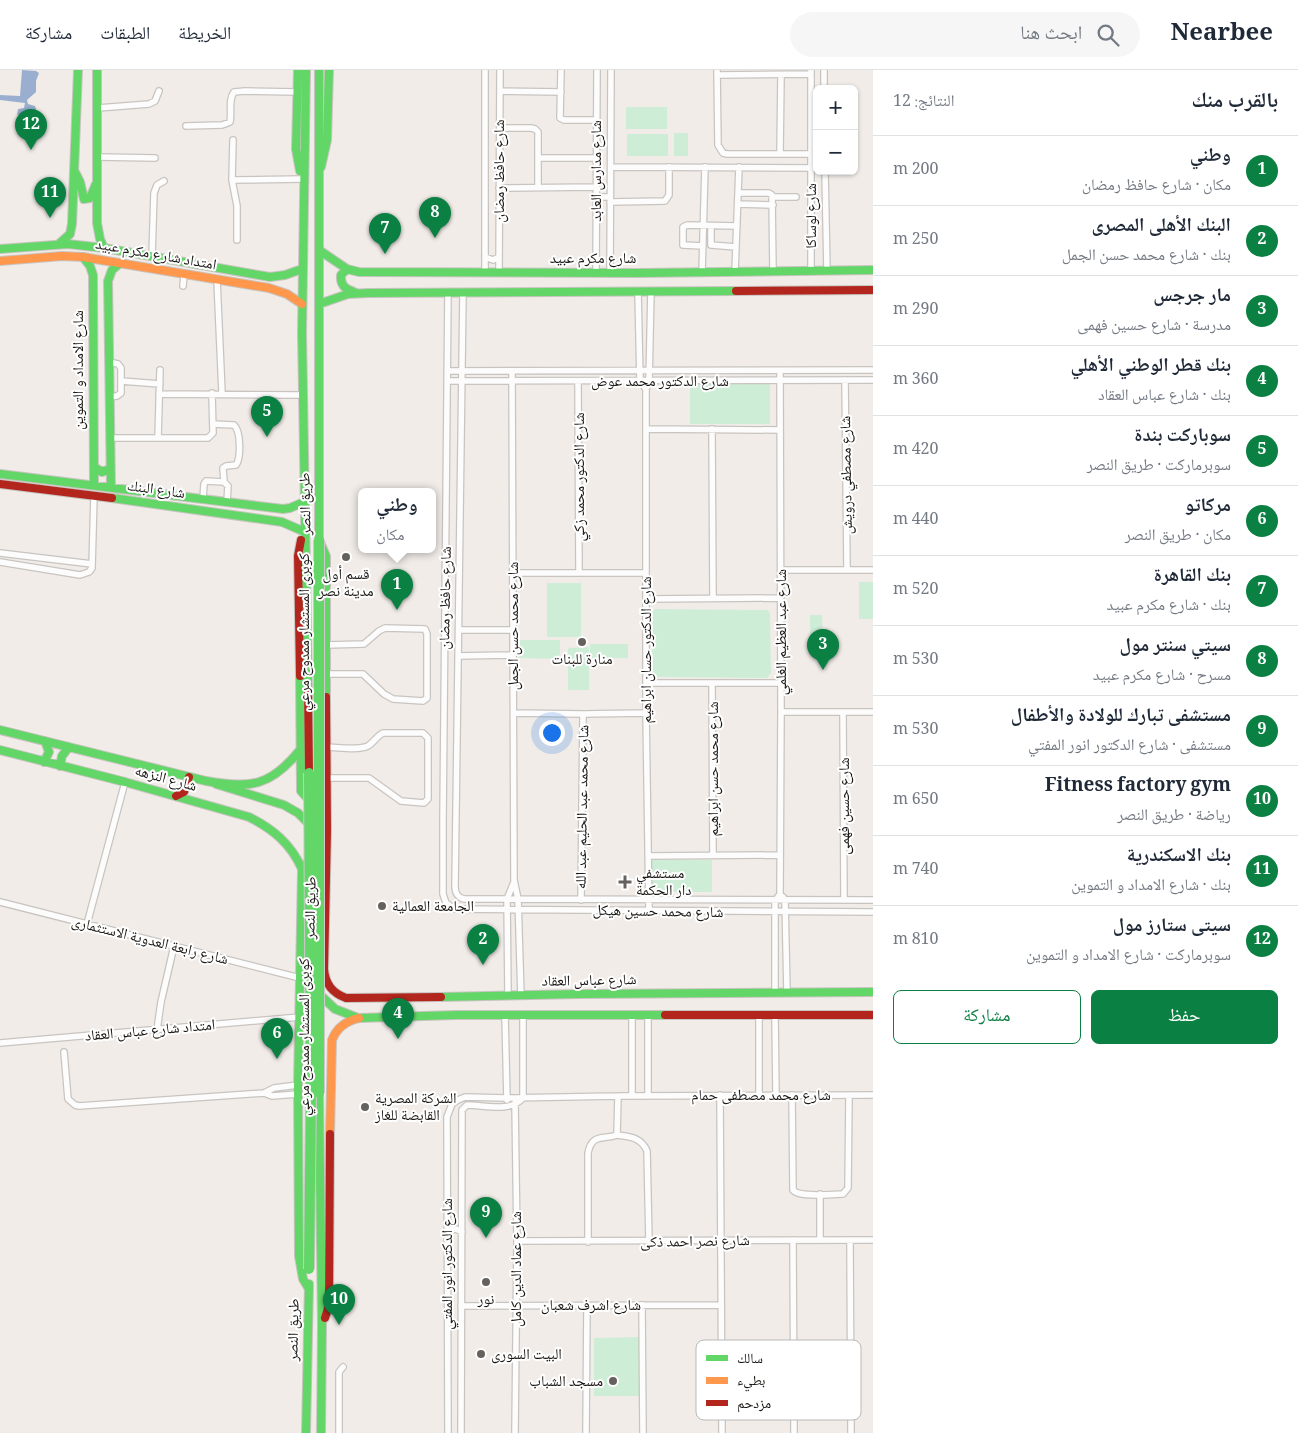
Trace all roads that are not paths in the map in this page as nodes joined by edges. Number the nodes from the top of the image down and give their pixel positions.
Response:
1 (78, 70) edge
2 (97, 70) edge
3 (298, 70) edge
4 (306, 70) edge
5 (319, 70) edge
6 (329, 70) edge
7 (485, 70) edge
8 (500, 70) edge
9 (561, 70) edge
10 (597, 70) edge
11 (611, 70) edge
12 (824, 70) edge
13 (744, 72) edge
14 (811, 72) edge
15 (717, 73) edge
16 (781, 75) junction
17 (824, 85) edge
18 (159, 91) dead end
19 (500, 91) junction
20 (297, 92) junction
21 (561, 92) junction
22 (98, 108) junction
23 (596, 120) junction
24 (186, 126) dead end
25 (500, 128) junction
26 (813, 130) edge
27 (233, 140) dead end
28 (780, 154) junction
29 (813, 154) edge
30 (98, 157) junction
31 (156, 158) dead end
32 (538, 158) junction
33 (596, 158) junction
34 (610, 166) junction
35 (669, 167) junction
36 (705, 167) junction
37 (739, 167) junction
38 (813, 168) edge
39 (74, 172) junction
40 (814, 175) edge
41 (825, 175) edge
42 (317, 177) junction
43 (303, 179) junction
44 (232, 180) junction
45 (98, 181) junction
46 (164, 181) dead end
47 (596, 187) junction
48 (499, 188) junction
49 (538, 188) junction
50 (738, 193) junction
51 (596, 197) junction
52 (772, 197) junction
53 (796, 197) dead end
54 (610, 199) junction
55 (738, 204) junction
56 (773, 205) junction
57 (704, 226) junction
58 (711, 226) junction
59 (737, 226) junction
60 (237, 240) dead end
61 (59, 244) junction
62 (703, 246) junction
63 (736, 247) junction
64 (104, 248) junction
65 (0, 249) edge
66 (319, 250) junction
67 (499, 256) junction
68 (83, 257) junction
69 (152, 257) junction
70 (485, 257) junction
71 (0, 261) edge
72 (119, 264) junction
73 (302, 269) junction
74 (347, 269) junction
75 (873, 270) edge
76 (811, 271) junction
77 (827, 271) junction
78 (485, 272) junction
79 (499, 272) junction
80 (735, 272) junction
81 (773, 272) junction
82 (596, 273) junction
83 (610, 273) junction
84 (702, 273) junction
85 (184, 274) junction
86 (280, 276) junction
87 (217, 280) junction
88 (183, 286) dead end
89 (277, 290) junction
90 (873, 290) edge
91 (638, 291) junction
92 (651, 291) junction
93 (448, 292) junction
94 (463, 292) junction
95 (356, 293) junction
96 (93, 300) junction
97 (108, 301) junction
98 (302, 304) junction
99 (319, 304) junction
100 (109, 362) junction
101 (160, 370) dead end
102 (873, 370) edge
103 (447, 371) junction
104 (640, 371) junction
105 (650, 371) junction
106 (780, 371) junction
107 (462, 372) junction
108 (512, 372) junction
109 (845, 380) junction
110 (873, 380) edge
111 (121, 381) junction
112 (447, 381) junction
113 (462, 381) junction
114 (512, 381) junction
115 (578, 381) junction
116 (640, 381) junction
117 (649, 381) junction
118 (780, 381) junction
119 (160, 384) junction
120 (646, 389) junction
121 (212, 393) junction
122 (222, 393) junction
123 (160, 394) junction
124 (302, 395) junction
125 (110, 397) junction
126 (213, 424) junction
127 (712, 429) junction
128 (646, 430) junction
129 (780, 430) junction
130 (110, 438) junction
131 (158, 438) junction
132 (94, 467) junction
133 (110, 469) junction
134 (0, 474) edge
135 (224, 482) junction
136 (0, 484) edge
137 (111, 488) junction
138 (94, 490) junction
139 (203, 499) junction
140 (227, 502) junction
141 (304, 502) junction
142 (274, 508) junction
143 (273, 520) junction
144 (305, 533) junction
145 (319, 540) junction
146 (0, 553) edge
147 (0, 562) edge
148 (92, 564) junction
149 (847, 569) junction
150 (781, 570) junction
151 (873, 570) edge
152 (512, 573) junction
153 (579, 573) junction
154 (646, 573) junction
155 (713, 598) junction
156 (780, 598) junction
157 (646, 599) junction
158 (459, 630) junction
159 (513, 630) junction
160 (326, 645) junction
161 (513, 655) junction
162 (458, 656) junction
163 (326, 674) junction
164 (646, 683) junction
165 (712, 683) junction
166 (780, 683) junction
167 (781, 712) junction
168 (843, 712) junction
169 (873, 712) edge
170 (514, 713) junction
171 (646, 713) junction
172 (582, 714) junction
173 (0, 730) edge
174 (45, 740) junction
175 (69, 747) junction
176 (326, 747) junction
177 (0, 750) edge
178 (300, 750) junction
179 (44, 762) junction
180 (60, 766) junction
181 (189, 777) junction
182 (326, 778) junction
183 (125, 782) junction
184 (216, 784) junction
185 (326, 794) junction
186 (176, 796) junction
187 (714, 855) junction
188 (780, 855) junction
189 (648, 856) junction
190 (302, 869) junction
191 (326, 869) junction
192 (514, 880) junction
193 (443, 882) junction
194 (455, 882) junction
195 (457, 894) joint
196 (780, 894) junction
197 (507, 899) junction
198 (518, 900) junction
199 (581, 900) junction
200 (648, 900) junction
201 (775, 900) junction
202 (785, 900) junction
203 (844, 900) junction
204 (873, 900) edge
205 (0, 902) edge
206 (446, 903) joint
207 (508, 909) junction
208 (518, 909) junction
209 (648, 911) junction
210 (775, 912) junction
211 (785, 912) junction
212 (873, 912) edge
213 (87, 924) junction
214 (174, 946) junction
215 (302, 946) junction
216 (324, 969) joint
217 (300, 978) junction
218 (775, 992) junction
219 (786, 992) junction
220 (873, 992) edge
221 (508, 996) junction
222 (521, 996) junction
223 (505, 1015) junction
224 (632, 1015) junction
225 (648, 1015) junction
226 (873, 1015) edge
227 (523, 1016) junction
228 (759, 1016) junction
229 (775, 1016) junction
230 (300, 1017) junction
231 (359, 1018) junction
232 (157, 1030) junction
233 (0, 1043) edge
234 (331, 1045) junction
235 (64, 1052) dead end
236 (299, 1053) junction
237 (298, 1090) junction
238 (720, 1095) junction
239 (759, 1095) junction
240 (776, 1095) junction
241 (792, 1095) junction
242 (849, 1095) junction
243 (873, 1095) edge
244 (618, 1096) junction
245 (632, 1096) junction
246 (648, 1096) junction
247 (506, 1098) junction
248 (522, 1098) junction
249 (515, 1101) junction
250 (616, 1135) junction
251 (820, 1194) junction
252 (447, 1213) junction
253 (462, 1214) junction
254 (447, 1230) junction
255 (462, 1232) junction
256 (721, 1240) junction
257 (793, 1240) junction
258 (820, 1240) junction
259 (850, 1240) junction
260 (873, 1240) edge
261 (517, 1241) junction
262 (588, 1242) junction
263 (649, 1242) junction
264 (309, 1289) junction
265 (516, 1305) junction
266 (587, 1305) junction
267 (642, 1305) junction
268 (721, 1305) junction
269 (461, 1306) junction
270 (322, 1324) junction
271 (721, 1340) edge
272 (794, 1340) edge
273 (851, 1340) edge
274 (343, 1367) dead end
275 (722, 1420) edge
276 (794, 1420) edge
277 (851, 1420) edge
278 (306, 1433) edge
279 (321, 1433) edge
280 (339, 1433) edge
281 (448, 1433) edge
282 (461, 1433) edge
283 (515, 1433) edge
284 (586, 1433) edge
285 (643, 1433) edge
286 (722, 1433) edge
287 (794, 1433) edge
288 (851, 1433) edge

1 - 39 main road
2 - 22 main road
3 - 20 main road, طريق النصر
4 - 43 main road
5 - 42 main road
6 - 42 main road, طريق النصر
7 - 70 street, شارع حافظ رمضان
8 - 19 street, شارع حافظ رمضان
9 - 21 street
10 - 23 street, شارع مدارس العابد
11 - 34 street, شارع مدارس العابد
12 - 17 street
13 - 15 street
13 - 16 street
14 - 16 street
14 - 26 street, شارع لوساكا
15 - 28 street
16 - 28 street
18 - 22 street
19 - 21 street
19 - 25 street, شارع حافظ رمضان
20 - 24 street
20 - 43 main road, طريق النصر
21 - 23 street
22 - 30 main road
23 - 33 street, شارع مدارس العابد
25 - 32 street
25 - 48 street, شارع حافظ رمضان
27 - 44 street
28 - 29 street
30 - 31 street
30 - 45 main road
32 - 33 street
32 - 49 street
33 - 47 street, شارع مدارس العابد
34 - 35 street
34 - 54 street, شارع مدارس العابد
35 - 36 street
35 - 54 street
36 - 37 street
36 - 57 street
37 - 38 street
37 - 50 street
39 - 45 main road
39 - 61 main road
40 - 76 street, شارع لوساكا
41 - 77 street, شارع لوساكا
42 - 66 main road, طريق النصر
43 - 44 street
43 - 73 main road, طريق النصر
44 - 60 street
45 - 64 main road
46 - 69 street
47 - 49 street
47 - 51 street, شارع مدارس العابد
48 - 49 street
48 - 67 street, شارع حافظ رمضان
50 - 52 street
50 - 55 street
51 - 54 street
51 - 82 street, شارع مدارس العابد
52 - 53 street
52 - 56 street
54 - 83 street, شارع مدارس العابد
55 - 56 street
55 - 59 street
56 - 81 street
57 - 58 street
57 - 62 street
57 - 62 street
58 - 59 street
58 - 63 street
59 - 63 street
61 - 64 main road, امتداد شارع مكرم عبيد
61 - 65 main road, امتداد شارع مكرم عبيد
62 - 84 street
63 - 80 street
64 - 69 main road, امتداد شارع مكرم عبيد
66 - 74 main road, شارع مكرم عبيد
66 - 99 main road, طريق النصر
67 - 70 street
67 - 79 street, شارع حافظ رمضان
68 - 71 main road, امتداد شارع مكرم عبيد
68 - 72 main road, امتداد شارع مكرم عبيد
68 - 96 main road, شارع الامداد و التموين
69 - 86 main road, امتداد شارع مكرم عبيد
70 - 78 street, شارع حافظ رمضان
72 - 85 main road, امتداد شارع مكرم عبيد
72 - 97 main road, شارع الامداد و التموين
73 - 86 main road, امتداد شارع مكرم عبيد
73 - 98 main road, طريق النصر
74 - 78 main road, شارع مكرم عبيد
74 - 95 main road
75 - 77 main road, شارع مكرم عبيد
76 - 77 main road, شارع مكرم عبيد
76 - 81 main road, شارع مكرم عبيد
78 - 79 main road, شارع مكرم عبيد
79 - 82 main road, شارع مكرم عبيد
80 - 81 main road, شارع مكرم عبيد
80 - 84 main road, شارع مكرم عبيد
82 - 83 main road, شارع مكرم عبيد
83 - 84 main road, شارع مكرم عبيد
85 - 87 main road, امتداد شارع مكرم عبيد
85 - 88 street
86 - 89 main road
87 - 89 main road, امتداد شارع مكرم عبيد
87 - 122 street
89 - 98 main road, امتداد شارع مكرم عبيد
90 - 92 main road
91 - 92 main road
91 - 94 main road
91 - 104 street
92 - 105 street, شارع الدكتور حسان ابراهيم
93 - 94 main road
93 - 95 main road
93 - 103 street, شارع حافظ رمضان
94 - 107 street, شارع حافظ رمضان
95 - 99 main road
96 - 97 main road
96 - 132 main road, شارع الامداد و التموين
97 - 100 main road, شارع الامداد و التموين
98 - 124 main road, طريق النصر
99 - 145 main road, طريق النصر
100 - 111 street
100 - 125 main road, شارع الامداد و التموين
101 - 119 street
102 - 106 street, شارع الدكتور محمد عوض
103 - 107 street, شارع الدكتور محمد عوض
103 - 112 street, شارع حافظ رمضان
104 - 105 street, شارع الدكتور محمد عوض
104 - 108 street, شارع الدكتور محمد عوض
104 - 116 street
105 - 106 street, شارع الدكتور محمد عوض
105 - 117 street, شارع الدكتور حسان ابراهيم
106 - 118 street, شارع عبد العظيم الغلمي
107 - 108 street, شارع الدكتور محمد عوض
107 - 113 street, شارع حافظ رمضان
108 - 114 street, شارع محمد حسن الجمل
109 - 110 street, شارع الدكتور محمد عوض
109 - 118 street, شارع الدكتور محمد عوض
109 - 149 street, شارع مصطفي درويش
111 - 119 street
111 - 125 street
112 - 113 street, شارع الدكتور محمد عوض
112 - 193 street, شارع حافظ رمضان
113 - 114 street, شارع الدكتور محمد عوض
113 - 158 street, شارع حافظ رمضان
114 - 115 street, شارع الدكتور محمد عوض
114 - 152 street, شارع محمد حسن الجمل
115 - 116 street, شارع الدكتور محمد عوض
115 - 153 street, شارع الدكتور محمد زكي
116 - 117 street, شارع الدكتور محمد عوض
116 - 120 street
117 - 118 street, شارع الدكتور محمد عوض
117 - 120 street, شارع الدكتور حسان ابراهيم
118 - 129 street, شارع عبد العظيم الغلمي
119 - 123 street
120 - 128 street, شارع الدكتور حسان ابراهيم
121 - 122 street
121 - 123 street
121 - 126 street
122 - 124 street
123 - 131 street
124 - 141 main road, طريق النصر
125 - 130 main road, شارع الامداد و التموين
126 - 131 street
126 - 135 street
127 - 128 street
127 - 129 street
127 - 155 street
128 - 154 street, شارع الدكتور حسان ابراهيم
129 - 150 street, شارع عبد العظيم الغلمي
130 - 131 street
130 - 133 main road, شارع الامداد و التموين
132 - 133 main road
132 - 138 main road, شارع الامداد و التموين
133 - 137 main road, شارع الامداد و التموين
134 - 138 main road, شارع البنك
135 - 139 street
135 - 140 street
136 - 138 main road, شارع البنك
137 - 138 main road, شارع البنك
137 - 139 main road, شارع البنك
138 - 143 main road, شارع البنك
138 - 148 street
139 - 140 main road, شارع البنك
140 - 142 main road, شارع البنك
141 - 142 main road, شارع البنك
141 - 144 main road, طريق النصر
142 - 143 main road
143 - 144 main road, شارع البنك
144 - 178 main road, طريق النصر
144 - 264 main road, كوبرى المستشار ممدوح مرعي, bridge
145 - 160 main road, طريق النصر
145 - 270 main road, كوبرى المستشار ممدوح مرعي, bridge
146 - 148 street
147 - 148 street
149 - 150 street
149 - 151 street
150 - 156 street, شارع عبد العظيم الغلمي
152 - 153 street
152 - 159 street, شارع محمد حسن الجمل
153 - 154 street
154 - 157 street, شارع الدكتور حسان ابراهيم
155 - 156 street
155 - 157 street
156 - 166 street, شارع عبد العظيم الغلمي
157 - 164 street, شارع الدكتور حسان ابراهيم
158 - 159 street
158 - 162 street, شارع حافظ رمضان
159 - 161 street, شارع محمد حسن الجمل
160 - 163 main road, طريق النصر
160 - 163 street
161 - 162 street
161 - 170 street, شارع محمد حسن الجمل
162 - 194 street, شارع حافظ رمضان
163 - 176 main road, طريق النصر
164 - 165 street
164 - 171 street, شارع الدكتور حسان ابراهيم
165 - 166 street
165 - 187 street, شارع محمد حسن ابراهيم
166 - 167 street, شارع عبد العظيم الغلمي
167 - 168 street
167 - 188 street, شارع عبد العظيم الغلمي
168 - 169 street
168 - 203 street, شارع حسين فهمى
170 - 172 street
170 - 192 street, شارع محمد حسن الجمل
171 - 172 street
171 - 189 street, شارع الدكتور حسان ابراهيم
172 - 199 street, شارع محمد عبد الحليم عبد الله
173 - 174 main road, شارع النزهه
174 - 175 main road, شارع النزهه
174 - 179 main road
175 - 180 main road
175 - 181 main road, شارع النزهه
176 - 182 main road, طريق النصر
176 - 182 street
177 - 179 main road, شارع النزهه
178 - 184 main road, شارع النزهه
178 - 185 main road, طريق النصر
179 - 180 main road, شارع النزهه
180 - 183 main road, شارع النزهه
181 - 184 main road, شارع النزهه
181 - 186 main road
182 - 185 main road, طريق النصر
183 - 186 main road, شارع النزهه
183 - 213 street
184 - 191 main road
185 - 191 main road, طريق النصر
186 - 190 main road, شارع النزهه
187 - 188 street
187 - 189 street
188 - 196 street, شارع عبد العظيم الغلمي
189 - 200 street, شارع الدكتور حسان ابراهيم
190 - 191 main road
190 - 215 main road, طريق النصر
191 - 216 main road, طريق النصر
192 - 197 street, شارع محمد حسن الجمل
192 - 198 street, شارع محمد حسن الجمل
193 - 194 street
193 - 206 street, شارع حافظ رمضان
194 - 195 street, شارع حافظ رمضان
195 - 197 street, شارع محمد حسين هيكل
196 - 201 street
196 - 202 street
197 - 198 street, شارع محمد حسين هيكل
197 - 207 street, شارع محمد حسن الجمل
198 - 199 street, شارع محمد حسين هيكل
198 - 208 street, شارع محمد حسن الجمل
199 - 200 street, شارع محمد حسين هيكل
200 - 201 street, شارع محمد حسين هيكل
200 - 209 street, شارع الدكتور حسان ابراهيم
201 - 202 street, شارع محمد حسين هيكل
201 - 210 street
202 - 203 street, شارع محمد حسين هيكل
202 - 211 street
203 - 204 street, شارع محمد حسين هيكل
205 - 213 street, شارع رابعة العدوية الاستثمارى
206 - 207 street, شارع محمد حسين هيكل
207 - 208 street, شارع محمد حسين هيكل
207 - 221 street, شارع محمد حسن الجمل
208 - 209 street, شارع محمد حسين هيكل
208 - 222 street, شارع محمد حسن الجمل
209 - 210 street, شارع محمد حسين هيكل
210 - 211 street, شارع محمد حسين هيكل
210 - 218 street
211 - 212 street, شارع محمد حسين هيكل
211 - 219 street
213 - 214 street, شارع رابعة العدوية الاستثمارى
214 - 217 street, شارع رابعة العدوية الاستثمارى
214 - 232 street
215 - 217 main road, طريق النصر
215 - 231 main road
216 - 221 main road, شارع عباس العقاد
217 - 230 main road, طريق النصر
218 - 219 main road, شارع عباس العقاد
218 - 222 main road, شارع عباس العقاد
219 - 220 main road, شارع عباس العقاد
221 - 222 main road, شارع عباس العقاد
223 - 227 main road
223 - 231 main road
223 - 247 street
224 - 225 main road
224 - 227 main road
224 - 245 street
225 - 228 main road
225 - 246 street
226 - 229 main road
227 - 248 street
228 - 229 main road
228 - 239 street
229 - 240 street
230 - 232 street, امتداد شارع عباس العقاد
230 - 236 main road, طريق النصر
231 - 234 main road, طريق النصر
232 - 233 street, امتداد شارع عباس العقاد
234 - 236 main road
234 - 270 main road, طريق النصر
235 - 237 street
236 - 237 main road, طريق النصر
237 - 264 main road, طريق النصر
238 - 239 street, شارع محمد مصطفى حمام
238 - 246 street, شارع محمد مصطفى حمام
238 - 256 street
239 - 240 street, شارع محمد مصطفى حمام
240 - 241 street, شارع محمد مصطفى حمام
241 - 242 street, شارع محمد مصطفى حمام
241 - 251 street
242 - 243 street, شارع محمد مصطفى حمام
242 - 251 street
244 - 245 street, شارع محمد مصطفى حمام
244 - 248 street, شارع محمد مصطفى حمام
244 - 250 street
245 - 246 street, شارع محمد مصطفى حمام
247 - 249 street
247 - 252 street, شارع الدكتور انور المفتي
248 - 249 street
249 - 253 street, شارع الدكتور انور المفتي
249 - 261 street, شارع عماد الدين كامل
250 - 262 street
250 - 263 street
251 - 258 street
252 - 253 street
252 - 254 street, شارع الدكتور انور المفتي
253 - 255 street, شارع الدكتور انور المفتي
254 - 255 street
254 - 281 street, شارع الدكتور انور المفتي
255 - 269 street, شارع الدكتور انور المفتي
256 - 257 street, شارع نصر احمد ذكى
256 - 263 street, شارع نصر احمد ذكى
256 - 268 street
257 - 258 street, شارع نصر احمد ذكى
257 - 272 street
258 - 259 street, شارع نصر احمد ذكى
259 - 260 street, شارع نصر احمد ذكى
259 - 273 street
261 - 262 street, شارع نصر احمد ذكى
261 - 265 street, شارع عماد الدين كامل
262 - 263 street, شارع نصر احمد ذكى
264 - 278 main road, طريق النصر
265 - 266 street, شارع اشرف شعبان
265 - 269 street, شارع اشرف شعبان
265 - 283 street, شارع عماد الدين كامل
266 - 267 street, شارع اشرف شعبان
266 - 284 street
267 - 268 street, شارع اشرف شعبان
267 - 285 street
268 - 271 street
269 - 282 street, شارع الدكتور انور المفتي
270 - 279 main road, طريق النصر
274 - 280 street
275 - 286 street
276 - 287 street
277 - 288 street

